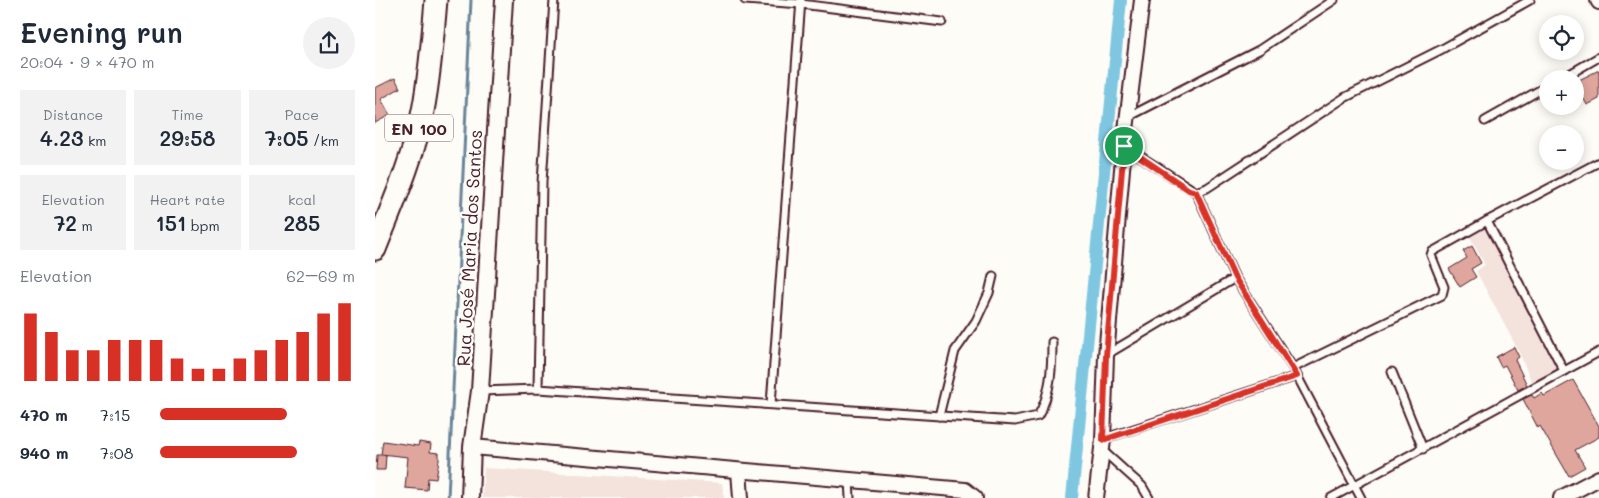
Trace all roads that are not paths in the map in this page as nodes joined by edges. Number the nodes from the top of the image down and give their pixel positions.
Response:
1 (436, 0) edge
2 (504, 0) edge
3 (555, 0) edge
4 (745, 0) edge
5 (1143, 0) edge
6 (1333, 0) edge
7 (1530, 0) edge
8 (801, 2) edge
9 (942, 22) dead end
10 (1599, 57) edge
11 (1577, 70) edge
12 (1539, 91) edge
13 (1127, 117) junction
14 (1485, 121) dead end
15 (1124, 146) junction
16 (1599, 162) edge
17 (1196, 192) junction
18 (1487, 221) junction
19 (375, 249) edge
20 (993, 276) dead end
21 (1235, 278) junction
22 (1052, 342) dead end
23 (1599, 352) edge
24 (1106, 356) junction
25 (1293, 368) junction
26 (1564, 371) junction
27 (1392, 372) dead end
28 (1297, 376) junction
29 (538, 389) junction
30 (480, 391) junction
31 (771, 404) junction
32 (939, 416) junction
33 (1102, 444) junction
34 (473, 447) junction
35 (1423, 449) junction
36 (739, 471) junction
37 (1599, 478) edge
38 (849, 480) junction
39 (1354, 486) junction
40 (470, 498) edge
41 (741, 498) edge
42 (850, 498) edge
43 (975, 498) edge
44 (1096, 498) edge
45 (1149, 498) edge
46 (1331, 498) edge
47 (1361, 498) edge
48 (1561, 498) edge

1 - 19 main road, EN 100
2 - 30 street, Rua José Maria dos Santos
3 - 29 lane
4 - 8 lane
5 - 13 street
6 - 13 lane
7 - 17 lane
8 - 9 lane
8 - 31 lane
10 - 11 lane
12 - 14 lane
13 - 15 street
15 - 17 lane
15 - 24 street
16 - 18 lane
17 - 21 lane
18 - 25 lane
18 - 26 lane
20 - 32 lane
21 - 24 lane
21 - 25 lane
22 - 32 lane
23 - 26 lane
24 - 33 street
25 - 28 lane
26 - 35 lane
27 - 35 lane
28 - 33 lane
28 - 39 lane
29 - 30 lane
29 - 31 lane
30 - 34 street, Rua José Maria dos Santos
31 - 32 lane
33 - 44 street
33 - 45 lane
34 - 36 street
34 - 40 street, Rua José Maria dos Santos
35 - 39 lane
36 - 38 street
36 - 41 street
37 - 48 street
38 - 42 lane
38 - 43 street
39 - 46 lane
39 - 47 lane

